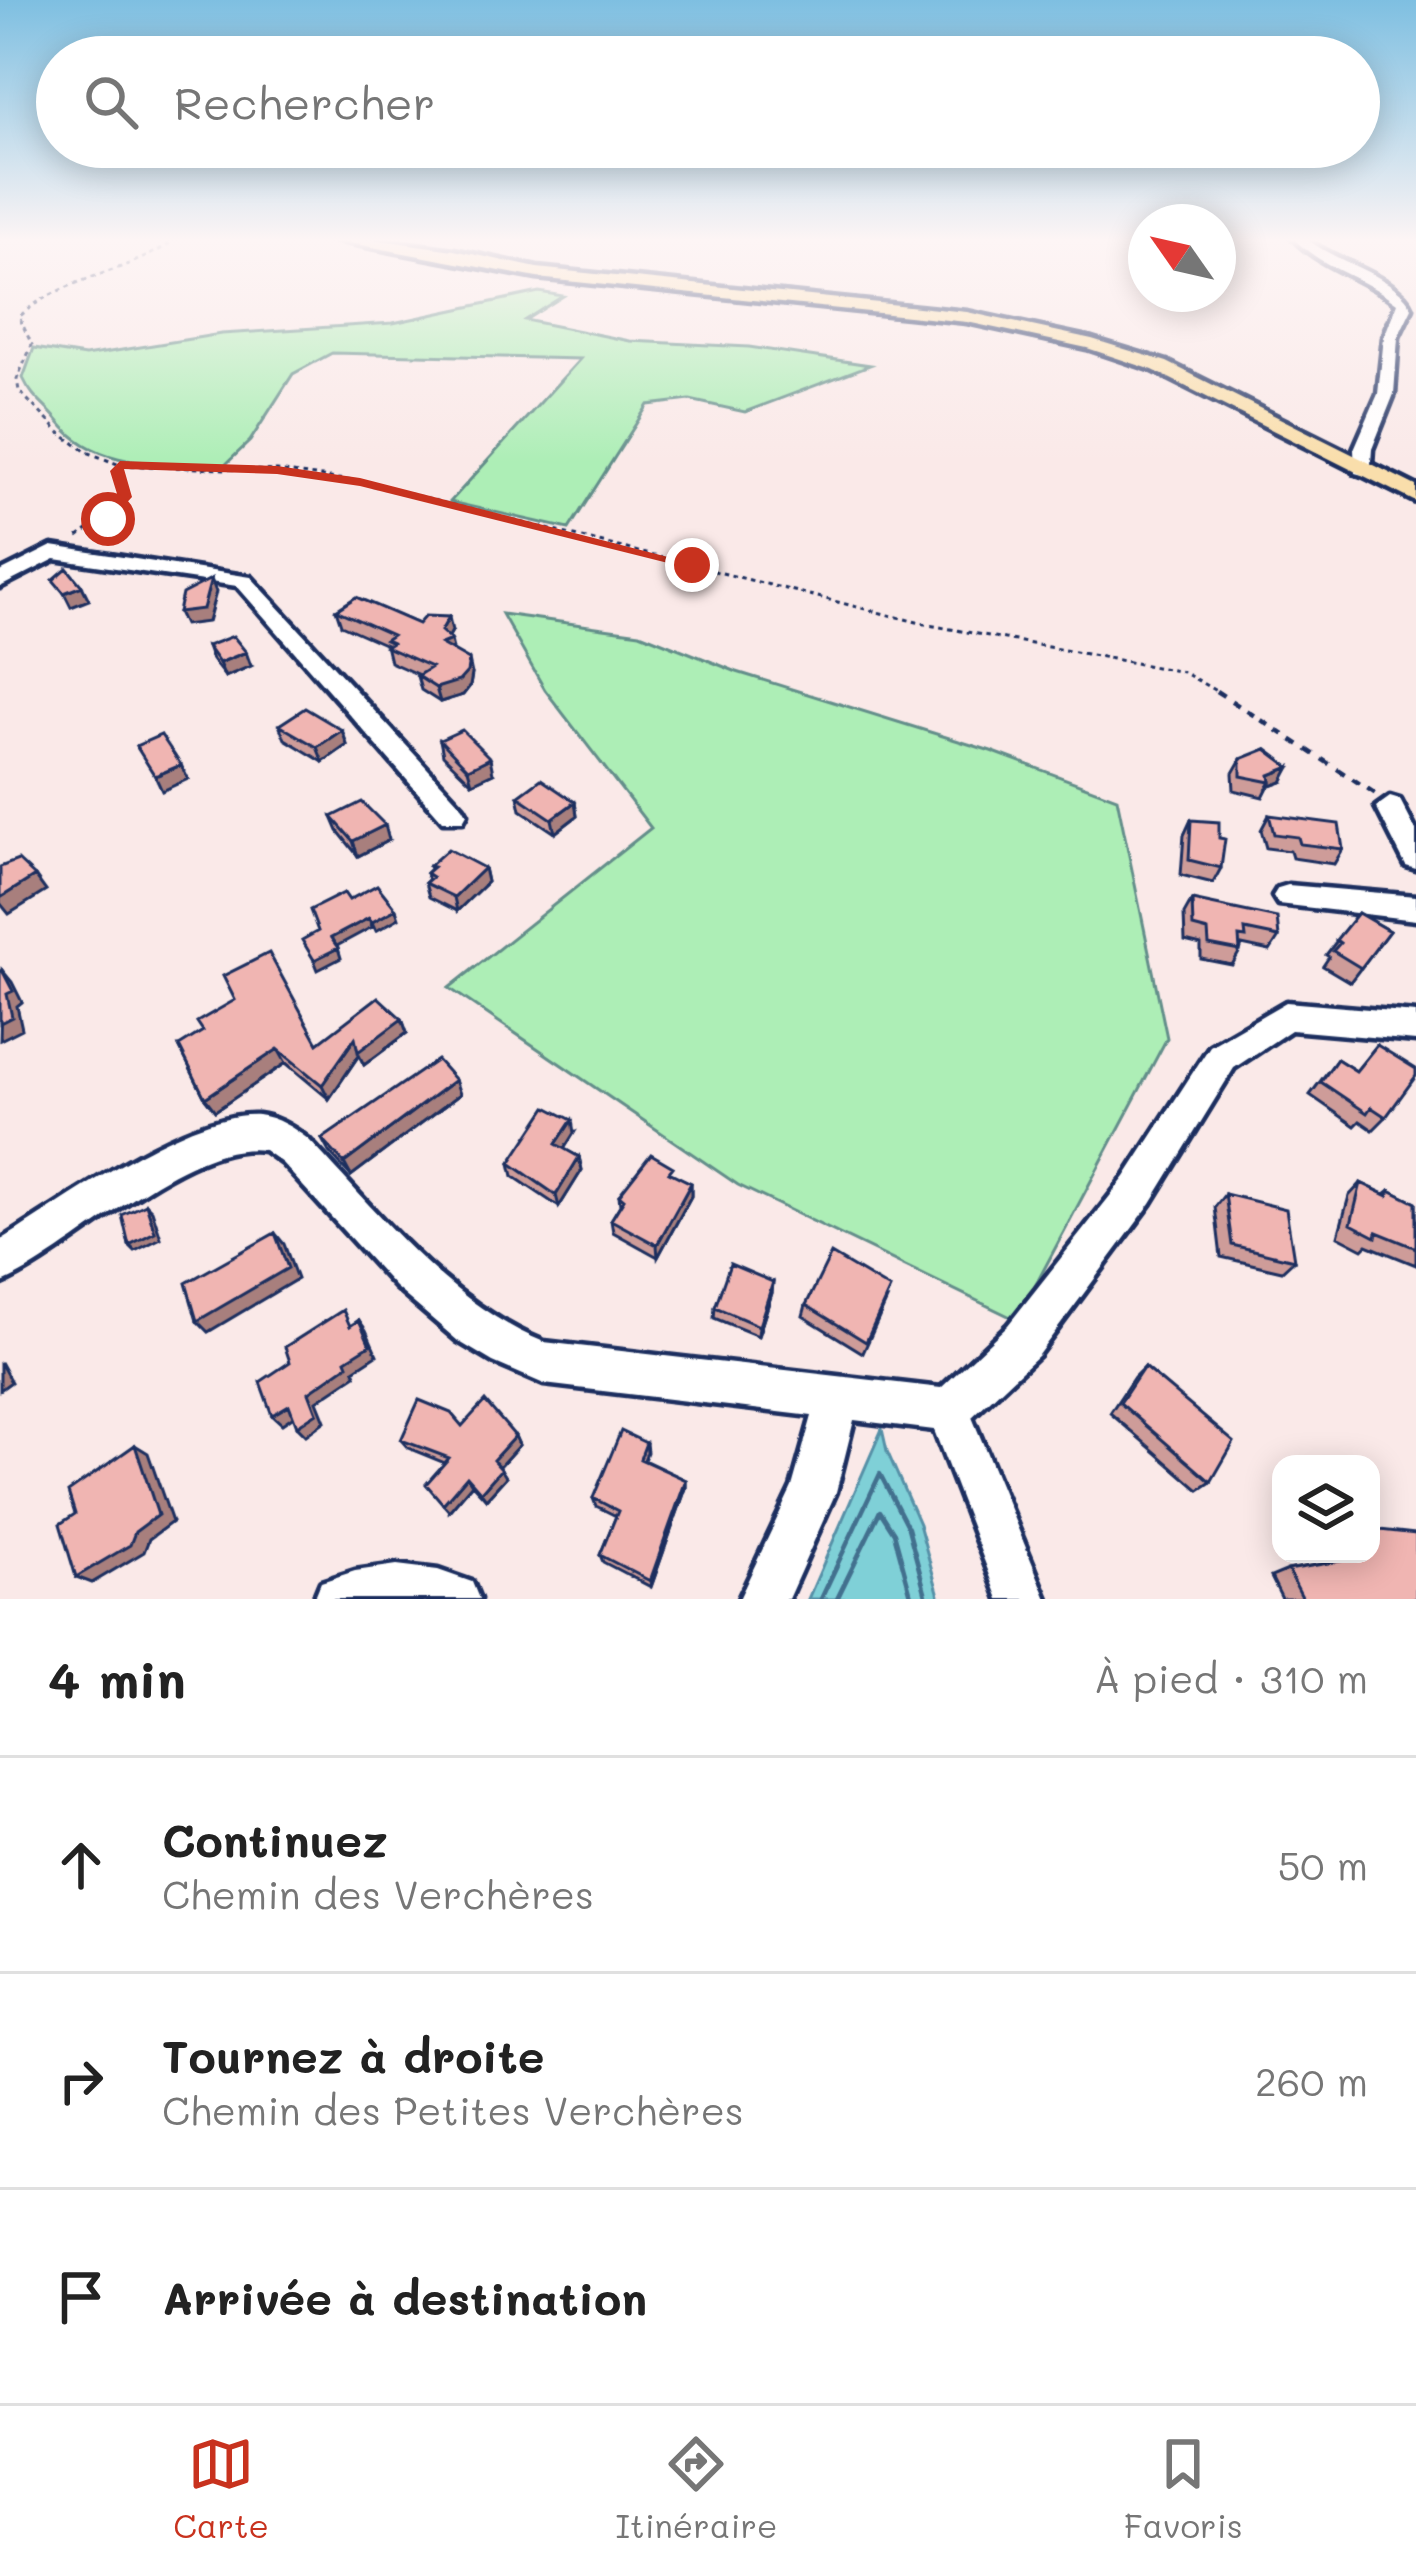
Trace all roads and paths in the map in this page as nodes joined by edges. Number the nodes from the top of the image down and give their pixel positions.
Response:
1 (24, 313) edge
2 (931, 313) edge
3 (1403, 313) edge
4 (120, 465) junction
5 (1364, 472) junction
6 (1416, 495) edge
7 (52, 552) junction
8 (0, 581) edge
9 (1390, 807) joint
10 (453, 814) dead end
11 (1416, 858) edge
12 (1288, 896) dead end
13 (1416, 908) edge
14 (1416, 1028) edge
15 (0, 1264) edge
16 (839, 1395) junction
17 (948, 1410) junction
18 (338, 1599) edge
19 (455, 1599) edge
20 (763, 1599) edge
21 (1023, 1599) edge

1 - 4 path
2 - 5 main road
3 - 5 street
4 - 7 path
4 - 9 path
5 - 6 main road
7 - 8 street
7 - 10 street
9 - 11 street
12 - 13 street
14 - 17 street
15 - 16 street
16 - 17 street
16 - 20 street
17 - 21 street
18 - 19 street

